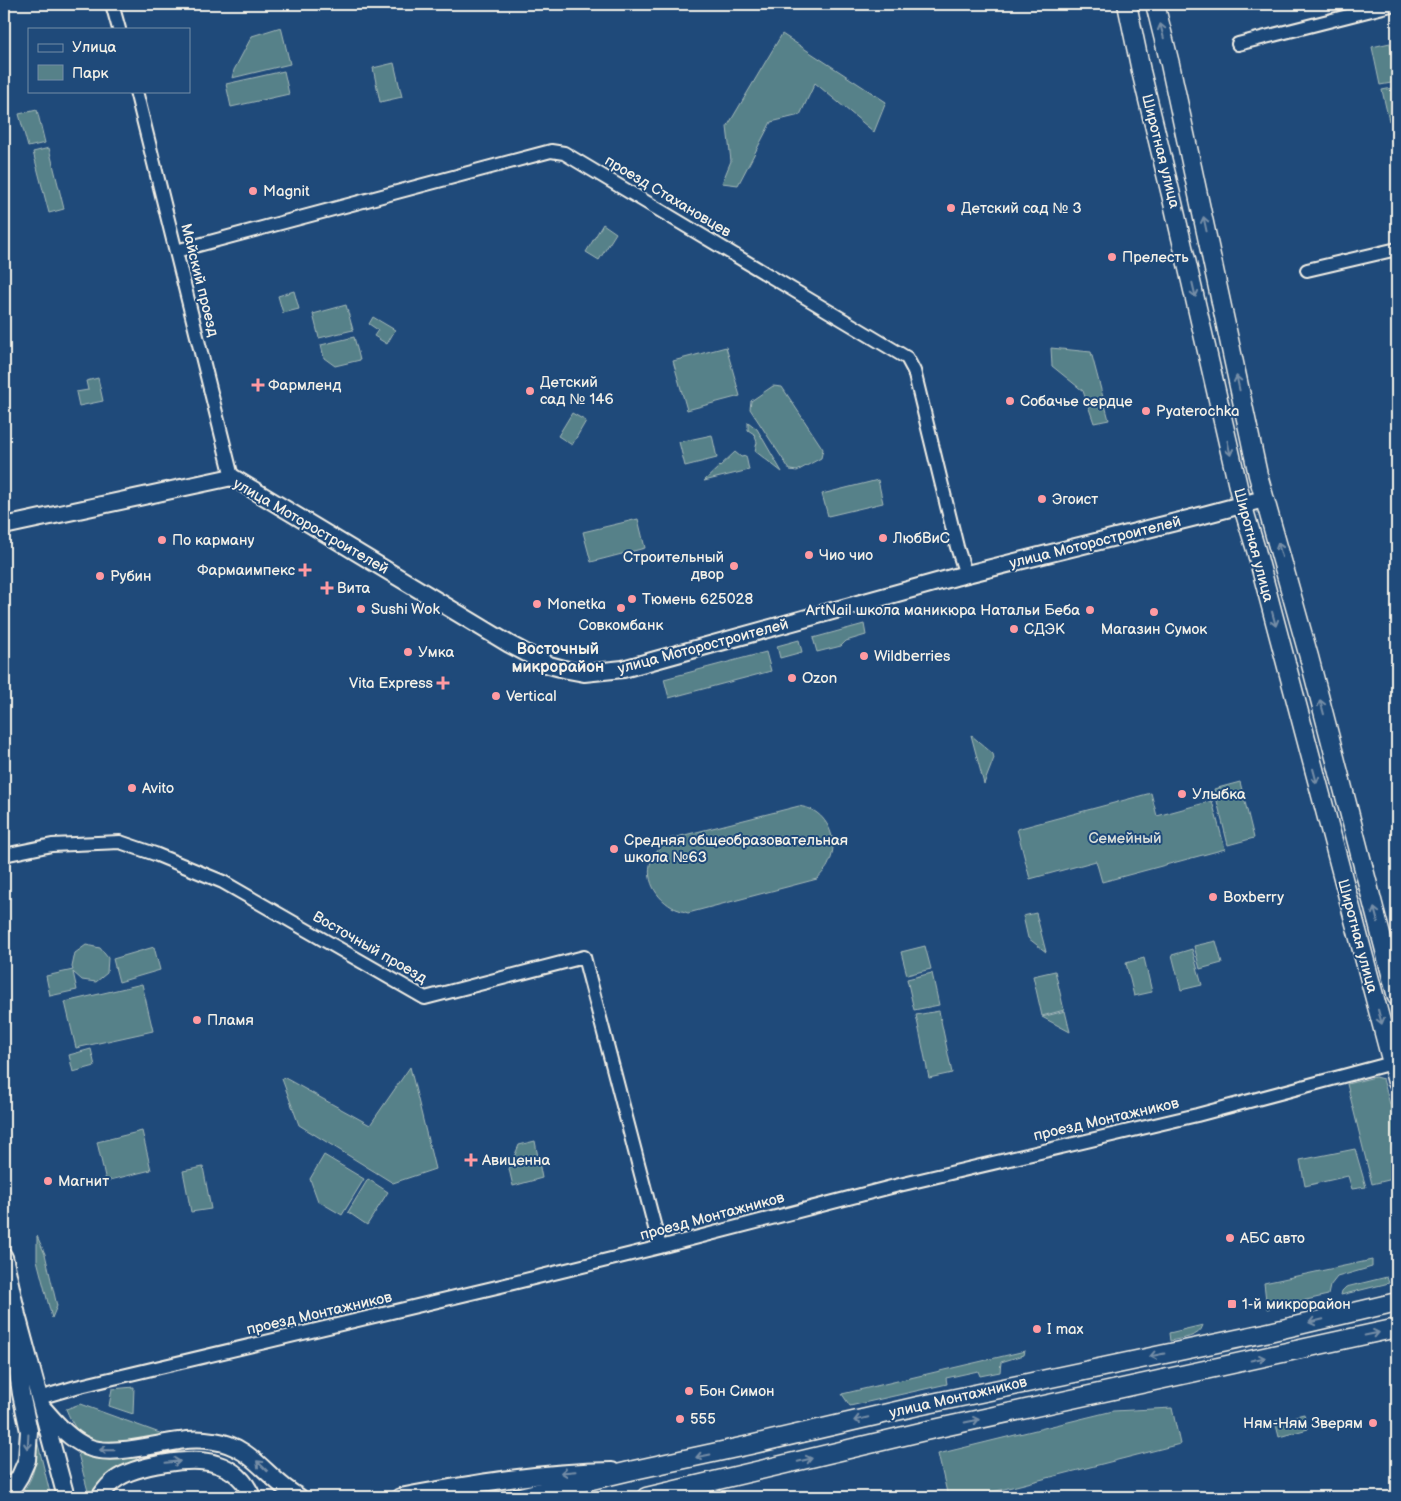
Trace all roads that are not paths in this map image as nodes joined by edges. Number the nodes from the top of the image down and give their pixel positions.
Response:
1 (112, 4) edge
2 (1127, 4) edge
3 (1155, 4) edge
4 (1395, 4) edge
5 (119, 28) edge
6 (1238, 44) dead end
7 (1170, 64) junction
8 (1141, 71) junction
9 (136, 92) edge
10 (1182, 117) junction
11 (1154, 124) junction
12 (1397, 250) edge
13 (176, 251) junction
14 (1307, 270) dead end
15 (232, 477) junction
16 (1264, 499) junction
17 (1242, 504) junction
18 (4, 526) edge
19 (966, 575) junction
20 (1351, 819) junction
21 (1328, 825) junction
22 (4, 855) edge
23 (1365, 873) junction
24 (1342, 878) junction
25 (1397, 996) edge
26 (1392, 1063) junction
27 (1397, 1082) edge
28 (660, 1247) junction
29 (4, 1257) edge
30 (1397, 1302) edge
31 (17, 1315) junction
32 (1397, 1328) edge
33 (41, 1403) junction
34 (634, 1470) junction
35 (704, 1484) junction
36 (4, 1492) edge
37 (66, 1497) edge
38 (100, 1497) edge
39 (252, 1497) edge
40 (299, 1497) edge
41 (400, 1497) edge
42 (520, 1497) edge
43 (646, 1497) edge
44 (662, 1497) edge

1 - 5 street
2 - 8 main road, Широтная улица
7 -> 3 main road, Широтная улица
4 - 6 street
7 - 8 main road
7 - 10 main road, Широтная улица
8 - 11 main road, Широтная улица
9 - 13 street, Майский проезд
10 - 11 main road
16 -> 10 main road, Широтная улица
11 -> 17 main road, Широтная улица
12 - 14 street
13 - 15 street, Майский проезд
13 - 19 street, проезд Стахановцев
15 - 18 street, улица Моторостроителей
15 - 19 street, улица Моторостроителей
16 - 17 street, улица Моторостроителей
20 -> 16 main road, Широтная улица
17 - 19 street, улица Моторостроителей
17 -> 21 main road, Широтная улица
20 - 21 main road
20 - 23 main road, Широтная улица
21 - 24 main road, Широтная улица
22 - 28 street, Восточный проезд
23 - 24 main road
25 -> 23 main road, Широтная улица
24 -> 26 main road, Широтная улица
26 - 27 main road, Широтная улица
26 - 28 street, проезд Монтажников
28 - 33 street, проезд Монтажников
29 - 31 street
30 -> 34 main road, улица Монтажников
31 - 33 street
31 -> 36 street
35 -> 32 main road, улица Монтажников
33 - 37 street
40 -> 33 street
34 -> 41 street
34 - 42 main road, улица Монтажников
35 - 43 main road, улица Монтажников
35 - 44 street
38 -> 39 street

